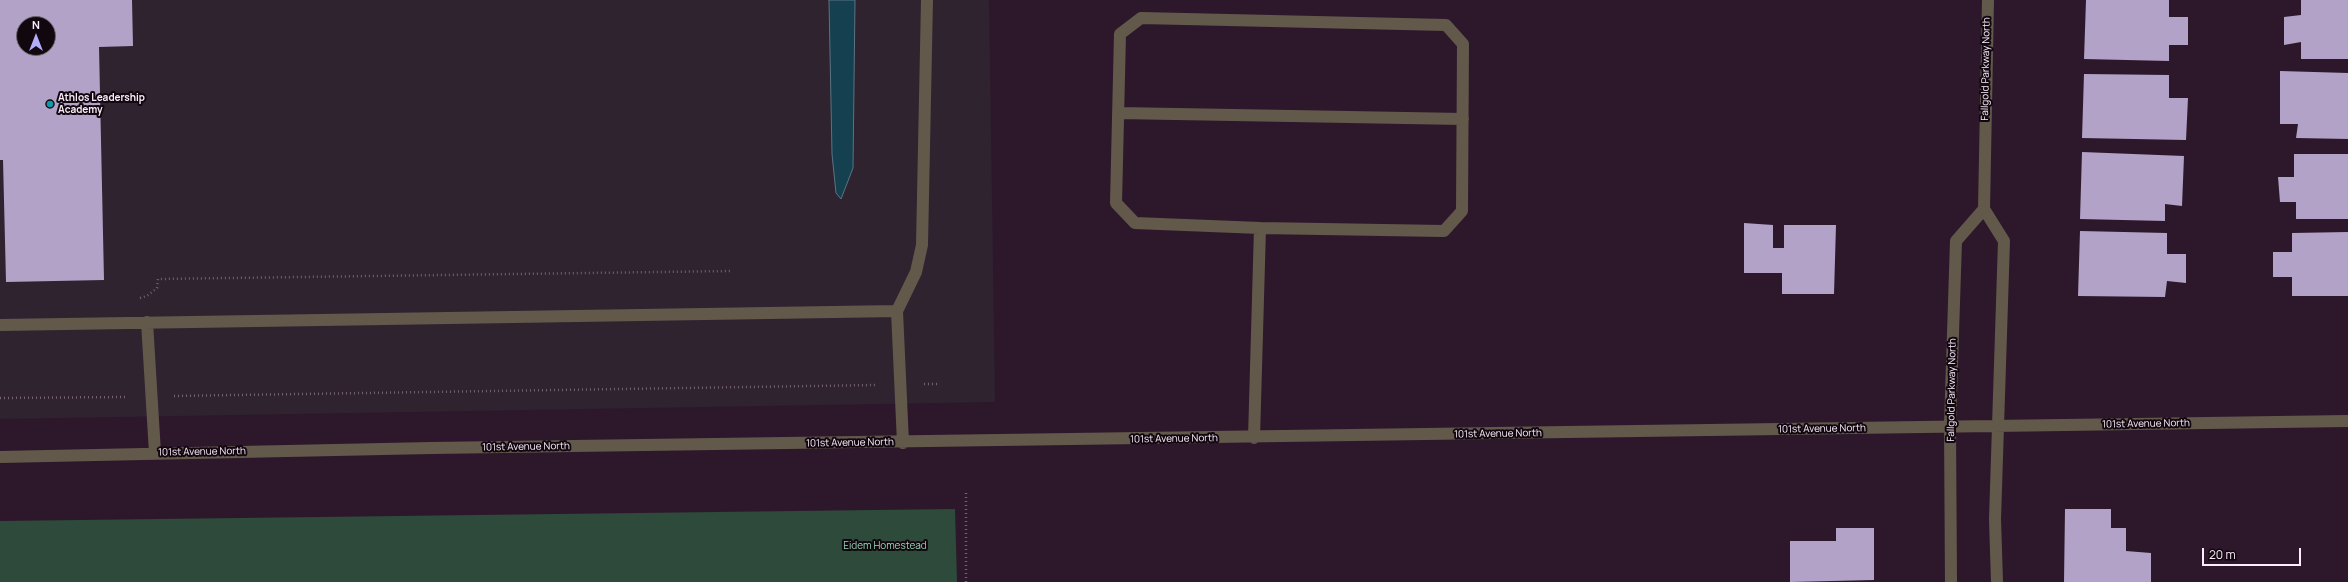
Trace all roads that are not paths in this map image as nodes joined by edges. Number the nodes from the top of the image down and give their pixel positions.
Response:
1 (927, 0) edge
2 (1988, 0) edge
3 (1118, 113) junction
4 (1463, 119) junction
5 (1984, 209) junction
6 (1260, 228) junction
7 (897, 311) junction
8 (147, 322) junction
9 (0, 325) edge
10 (2348, 421) edge
11 (1950, 426) junction
12 (1997, 426) junction
13 (1254, 438) junction
14 (903, 443) junction
15 (155, 453) junction
16 (0, 457) edge
17 (1951, 582) edge
18 (1997, 582) edge

1 - 7 street
2 - 5 street, Fallgold Parkway North
3 - 4 street
3 - 4 street
3 - 6 street
4 - 6 street
5 - 11 street, Fallgold Parkway North
5 - 12 street
6 - 13 street
7 - 8 street
7 - 14 street
8 - 9 street
8 - 15 street
10 - 12 street, 101st Avenue North
11 - 12 street, 101st Avenue North
11 - 13 street, 101st Avenue North
11 - 17 street, Fallgold Parkway North
12 - 18 street
13 - 14 street, 101st Avenue North
14 - 15 street, 101st Avenue North
15 - 16 street, 101st Avenue North

